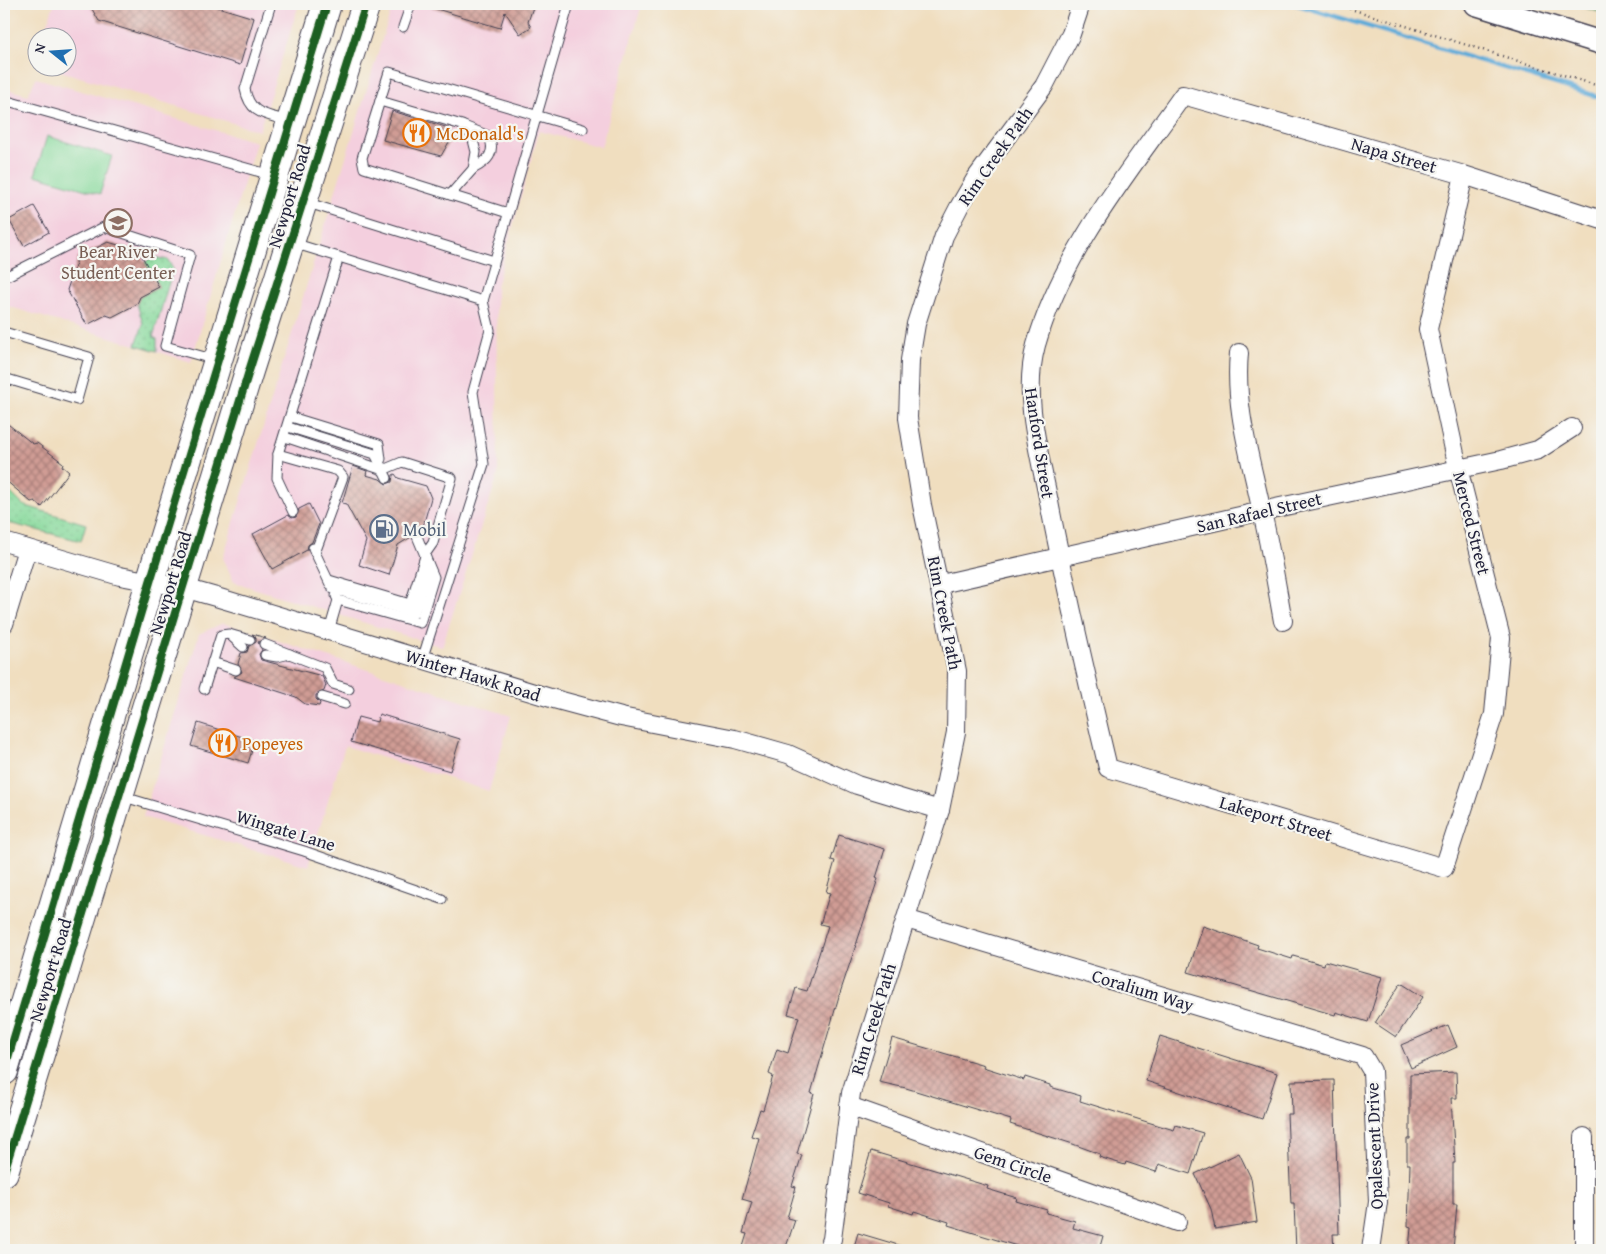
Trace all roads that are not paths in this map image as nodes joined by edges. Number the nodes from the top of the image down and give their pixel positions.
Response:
1 (271, 4) edge
2 (366, 4) edge
3 (411, 4) edge
4 (568, 4) edge
5 (1081, 4) edge
6 (1476, 4) edge
7 (326, 7) edge
8 (403, 27) dead end
9 (1602, 43) edge
10 (1183, 95) joint
11 (4, 100) edge
12 (380, 102) junction
13 (536, 116) junction
14 (291, 122) junction
15 (462, 125) junction
16 (583, 129) dead end
17 (473, 169) junction
18 (1464, 175) junction
19 (274, 176) junction
20 (450, 195) junction
21 (303, 201) junction
22 (508, 213) junction
23 (1602, 220) edge
24 (291, 242) junction
25 (338, 257) junction
26 (494, 261) junction
27 (4, 273) edge
28 (483, 301) junction
29 (4, 332) edge
30 (1239, 353) dead end
31 (218, 361) junction
32 (4, 378) edge
33 (291, 417) junction
34 (288, 426) junction
35 (1572, 428) dead end
36 (285, 438) junction
37 (278, 454) junction
38 (1458, 468) junction
39 (385, 474) junction
40 (1262, 511) junction
41 (293, 512) dead end
42 (416, 534) dead end
43 (4, 542) edge
44 (27, 549) junction
45 (426, 553) junction
46 (1060, 558) junction
47 (328, 580) junction
48 (150, 582) junction
49 (941, 584) junction
50 (184, 588) junction
51 (333, 589) junction
52 (338, 600) junction
53 (1283, 620) dead end
54 (4, 624) edge
55 (329, 631) junction
56 (229, 634) junction
57 (250, 640) dead end
58 (264, 644) dead end
59 (243, 647) dead end
60 (290, 654) junction
61 (265, 655) dead end
62 (422, 660) junction
63 (212, 662) junction
64 (236, 670) dead end
65 (204, 689) dead end
66 (349, 689) dead end
67 (322, 697) dead end
68 (345, 704) dead end
69 (1108, 768) joint
70 (118, 796) junction
71 (940, 810) junction
72 (1444, 868) joint
73 (442, 899) dead end
74 (906, 919) junction
75 (4, 1071) edge
76 (1372, 1071) joint
77 (849, 1106) junction
78 (1584, 1137) dead end
79 (4, 1172) edge
80 (1177, 1222) dead end
81 (828, 1250) edge
82 (1372, 1250) edge
83 (1584, 1250) edge

1 - 14 lane
2 - 21 main road, Newport Road
3 - 8 lane
4 - 13 lane
5 - 49 street, Rim Creek Path
6 - 9 street
7 - 14 main road, Newport Road
7 - 24 main road
10 - 18 street, Napa Street
10 - 46 street, Hanford Street
11 - 19 lane
12 - 13 lane
12 - 15 lane
12 - 20 lane
13 - 16 lane
13 - 22 lane
14 - 19 main road, Newport Road
15 - 17 lane
15 - 17 lane
17 - 20 lane
18 - 23 street, Napa Street
18 - 38 street, Merced Street
19 - 31 main road, Newport Road
20 - 22 lane
21 - 24 main road, Newport Road
21 - 26 lane
22 - 26 lane
24 - 25 lane
24 - 50 main road, Newport Road
25 - 28 lane
25 - 33 lane
26 - 28 lane
27 - 31 lane
28 - 62 lane
29 - 32 lane
30 - 40 street
31 - 48 main road, Newport Road
33 - 34 lane
33 - 39 lane
34 - 36 lane
34 - 39 lane
35 - 38 street, San Rafael Street
36 - 37 lane
36 - 39 lane
37 - 41 lane
37 - 47 lane
38 - 40 street, San Rafael Street
38 - 72 street, Merced Street
39 - 45 lane
40 - 46 street, San Rafael Street
40 - 53 street
42 - 45 lane
43 - 44 street, Winter Hawk Road
44 - 48 street, Winter Hawk Road
44 - 54 street
45 - 47 lane
45 - 51 lane
45 - 52 lane
46 - 49 street, San Rafael Street
46 - 69 street, Hanford Street
47 - 51 lane
48 - 50 street, Winter Hawk Road
48 - 75 main road, Newport Road
49 - 71 street, Rim Creek Path
50 - 55 street, Winter Hawk Road
50 - 70 main road, Newport Road
51 - 52 lane
52 - 55 lane
55 - 62 street, Winter Hawk Road
56 - 57 lane
56 - 59 lane
56 - 63 lane
58 - 60 lane
60 - 61 lane
60 - 66 lane
62 - 71 street, Winter Hawk Road
63 - 64 lane
63 - 65 lane
67 - 68 lane
69 - 72 street, Lakeport Street
70 - 73 lane, Wingate Lane
70 - 79 main road, Newport Road
71 - 74 street, Rim Creek Path
74 - 76 street, Coralium Way
74 - 77 street, Rim Creek Path
76 - 82 street, Opalescent Drive
77 - 80 street, Gem Circle
77 - 81 street, Rim Creek Path
78 - 83 street

